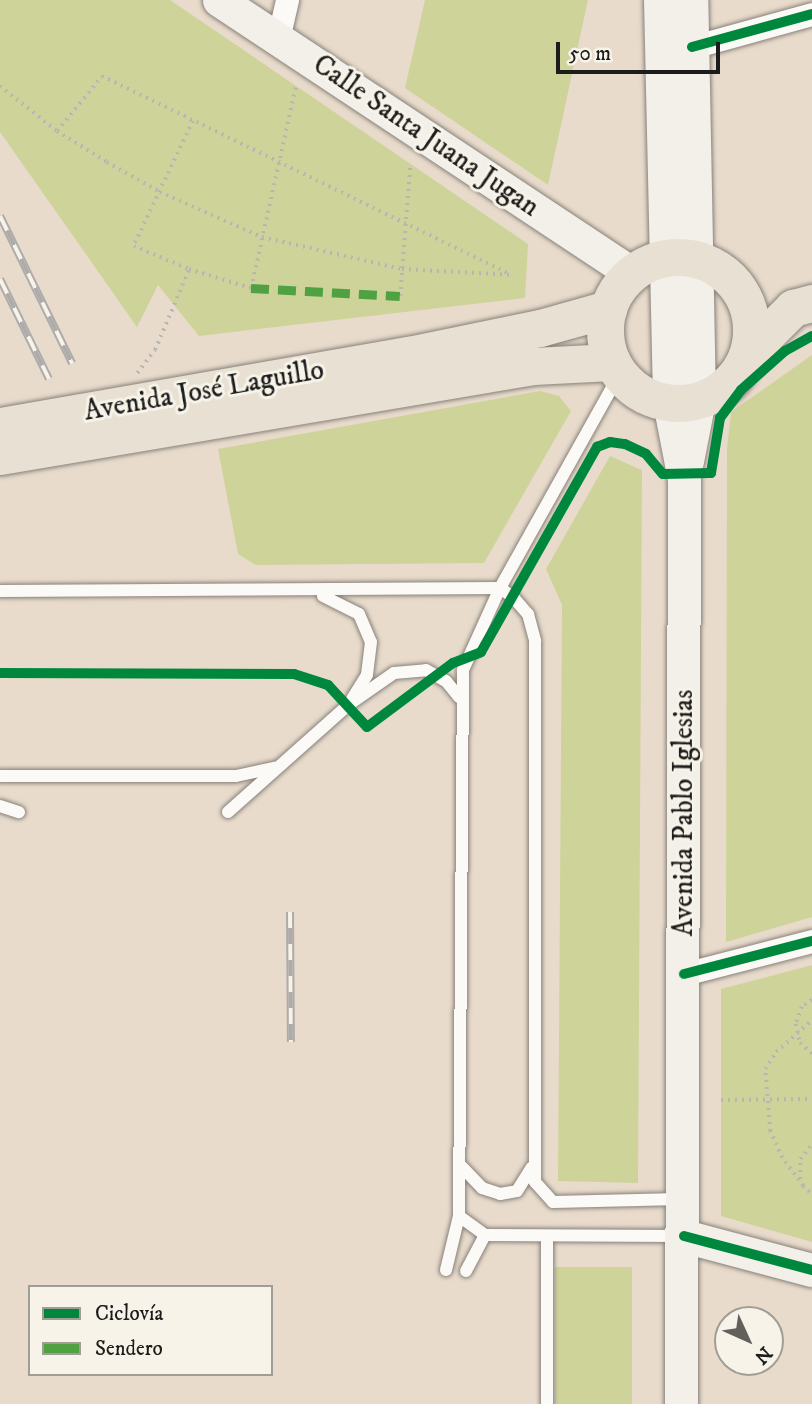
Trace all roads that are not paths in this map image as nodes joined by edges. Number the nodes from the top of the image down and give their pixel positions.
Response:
1 (219, 0) edge
2 (287, 0) edge
3 (660, 0) edge
4 (691, 0) edge
5 (812, 14) edge
6 (278, 39) junction
7 (692, 47) junction
8 (680, 257) junction
9 (631, 273) junction
10 (741, 290) junction
11 (802, 306) edge
12 (608, 309) junction
13 (748, 353) junction
14 (616, 368) junction
15 (408, 371) junction
16 (684, 401) junction
17 (0, 426) edge
18 (0, 456) edge
19 (500, 588) junction
20 (0, 591) edge
21 (305, 592) junction
22 (459, 697) junction
23 (348, 705) junction
24 (278, 768) junction
25 (0, 776) edge
26 (0, 806) edge
27 (19, 812) dead end
28 (228, 812) dead end
29 (812, 941) edge
30 (684, 974) junction
31 (460, 1165) junction
32 (532, 1167) junction
33 (684, 1199) junction
34 (459, 1216) junction
35 (485, 1235) junction
36 (684, 1236) junction
37 (547, 1237) junction
38 (446, 1270) dead end
39 (812, 1270) edge
40 (466, 1271) dead end
41 (547, 1404) edge
42 (681, 1404) edge

1 - 6 main road, Calle Santa Juana Jugan
2 - 6 street
3 - 8 main road
4 - 7 main road
5 - 7 street
6 - 9 main road, Calle Santa Juana Jugan
7 - 8 main road
8 - 9 main road
8 - 10 main road
8 - 16 main road, Avenida Pablo Iglesias
9 - 12 main road
10 - 11 main road
10 - 13 main road
11 - 13 main road
12 - 14 main road
12 - 15 main road
13 - 16 main road
14 - 15 main road
14 - 16 main road
14 - 19 lane
15 - 17 main road, Avenida José Laguillo
15 - 18 main road, Avenida José Laguillo
16 - 30 main road, Avenida Pablo Iglesias
19 - 21 lane
19 - 22 lane
19 - 32 lane
20 - 21 lane
21 - 23 lane
22 - 23 lane
22 - 31 lane
23 - 24 lane
24 - 25 lane
24 - 28 lane
26 - 27 lane
29 - 30 street
30 - 33 main road, Avenida Pablo Iglesias
31 - 32 lane
31 - 34 lane
32 - 33 lane
33 - 36 main road, Avenida Pablo Iglesias
34 - 35 lane
34 - 38 lane
35 - 37 lane
35 - 40 lane
36 - 37 lane
36 - 39 main road
36 - 42 main road, Avenida Pablo Iglesias
37 - 41 lane

